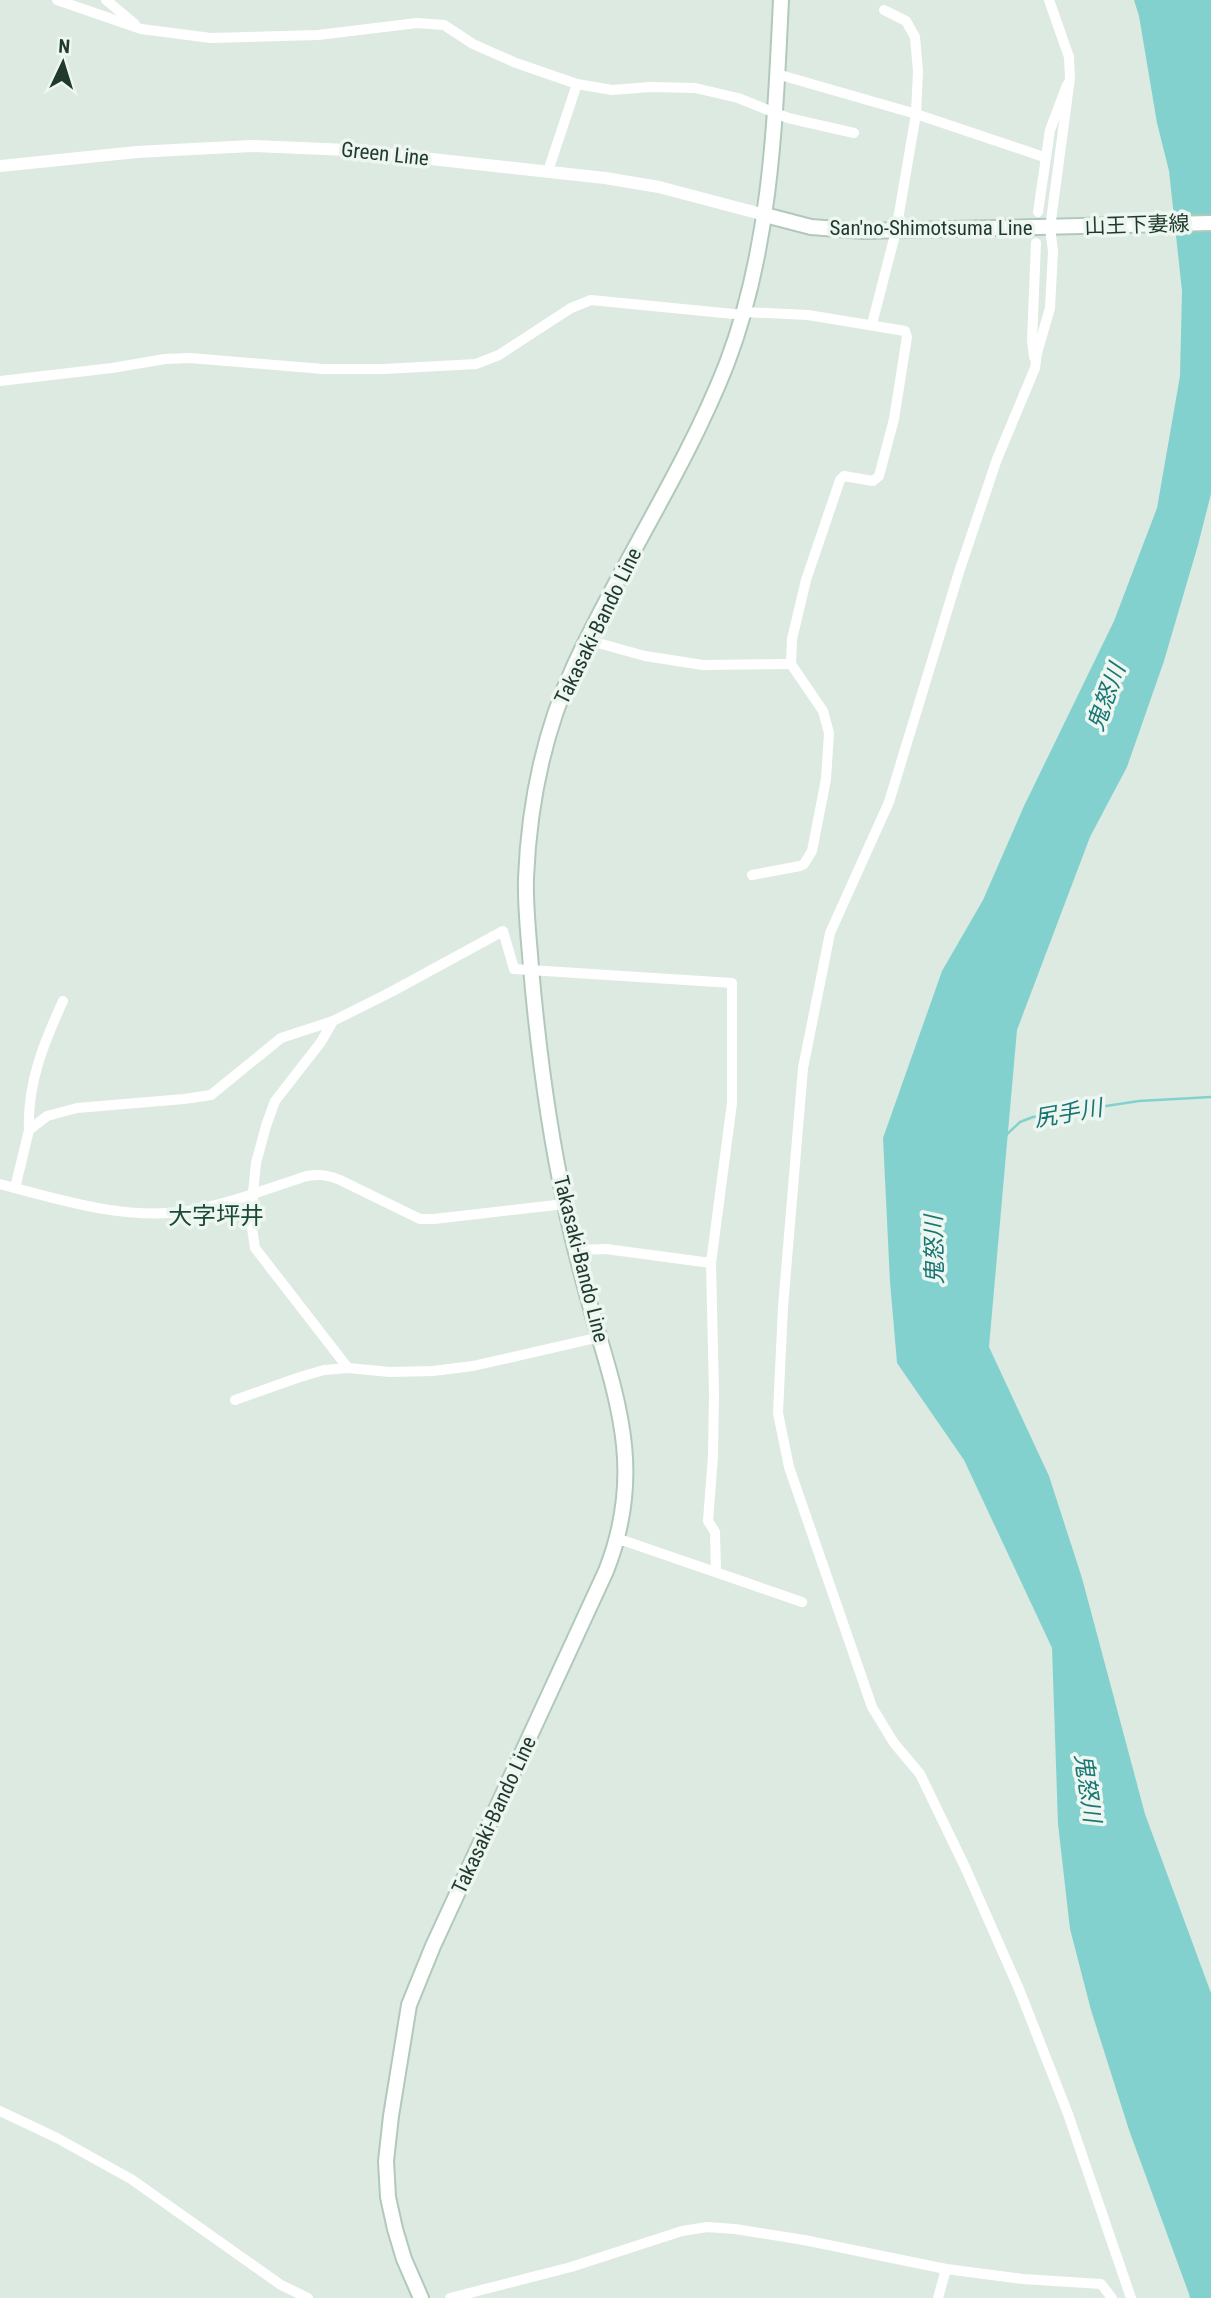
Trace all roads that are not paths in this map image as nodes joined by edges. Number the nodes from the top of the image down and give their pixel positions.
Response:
1 (57, 0) edge
2 (106, 0) edge
3 (781, 0) edge
4 (1049, 0) edge
5 (884, 9) dead end
6 (141, 29) junction
7 (777, 74) junction
8 (1070, 78) junction
9 (577, 84) junction
10 (775, 112) junction
11 (916, 114) junction
12 (853, 134) dead end
13 (1044, 158) junction
14 (0, 166) edge
15 (548, 171) junction
16 (1038, 212) dead end
17 (765, 215) junction
18 (1211, 223) edge
19 (1056, 228) junction
20 (896, 231) junction
21 (1036, 243) dead end
22 (744, 314) junction
23 (872, 324) junction
24 (1035, 368) junction
25 (0, 381) edge
26 (587, 640) junction
27 (791, 664) junction
28 (751, 875) dead end
29 (531, 971) junction
30 (63, 1001) dead end
31 (333, 1021) junction
32 (29, 1130) junction
33 (0, 1184) edge
34 (15, 1188) junction
35 (253, 1193) junction
36 (565, 1204) junction
37 (576, 1250) junction
38 (711, 1263) junction
39 (600, 1337) junction
40 (348, 1368) junction
41 (235, 1400) dead end
42 (617, 1541) junction
43 (716, 1571) junction
44 (802, 1602) dead end
45 (0, 2111) edge
46 (946, 2269) junction
47 (307, 2298) edge
48 (421, 2298) edge
49 (450, 2298) edge
50 (938, 2298) edge
51 (1112, 2298) edge
52 (1131, 2298) edge

1 - 6 street
2 - 6 street
3 - 7 main road
4 - 8 street
5 - 11 street
6 - 9 street
7 - 10 main road
7 - 11 street
8 - 13 street
8 - 19 street
9 - 10 street
9 - 15 street
10 - 12 street
10 - 17 main road
11 - 13 street
11 - 20 street
13 - 16 street
14 - 15 street, Green Line
15 - 17 street, Green Line
17 - 20 main road, San'no-Shimotsuma Line
17 - 22 main road, Takasaki-Bando Line
18 - 19 main road, 山王下妻線
19 - 20 main road, San'no-Shimotsuma Line
19 - 24 street
20 - 23 street
21 - 24 street
22 - 23 street
22 - 25 street
22 - 26 main road, Takasaki-Bando Line
23 - 27 street
24 - 52 street
26 - 27 street
26 - 29 main road, Takasaki-Bando Line
27 - 28 street
29 - 31 street
29 - 36 main road, Takasaki-Bando Line
29 - 38 street
30 - 32 street
31 - 32 street
31 - 35 street
32 - 34 street
33 - 34 street
34 - 35 street
35 - 36 street
35 - 40 street
36 - 37 main road, Takasaki-Bando Line
37 - 38 street
37 - 39 main road, Takasaki-Bando Line
38 - 43 street
39 - 40 street
39 - 42 main road, Takasaki-Bando Line
40 - 41 street
42 - 43 street
42 - 48 main road, Takasaki-Bando Line
43 - 44 street
45 - 47 street
46 - 49 street
46 - 50 street
46 - 51 street

